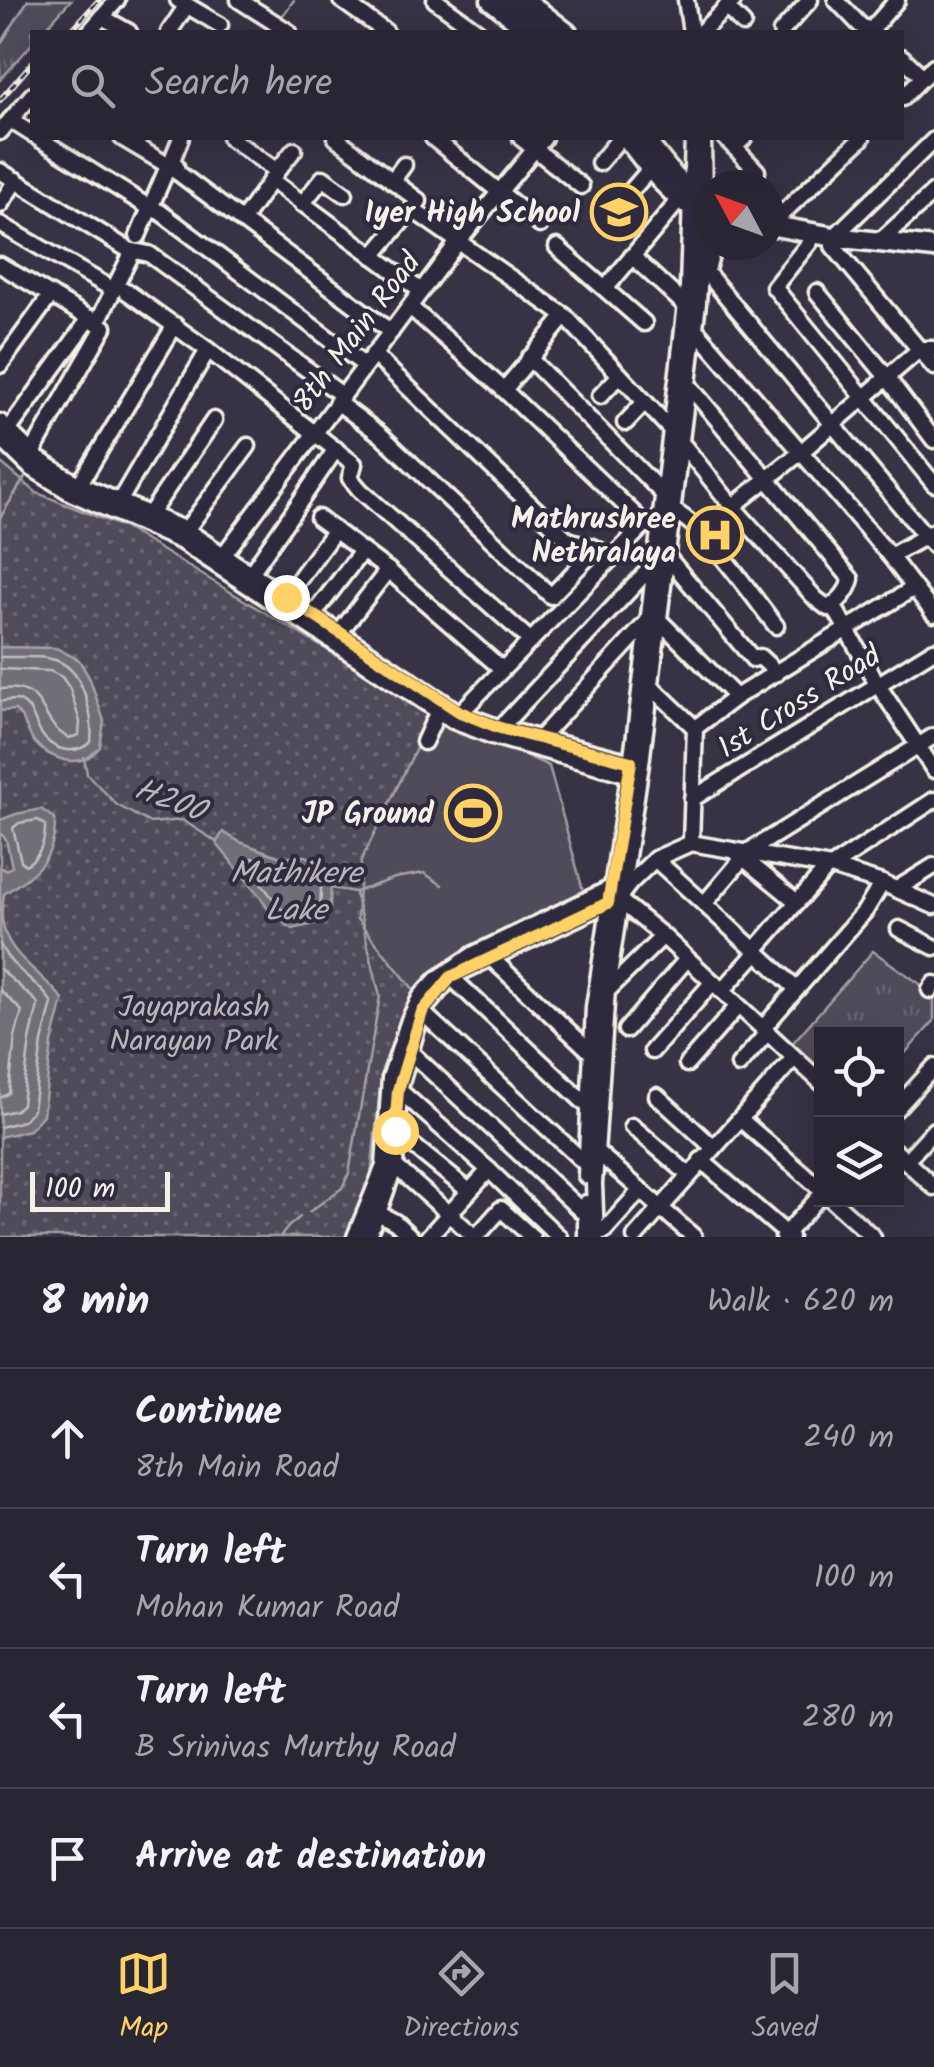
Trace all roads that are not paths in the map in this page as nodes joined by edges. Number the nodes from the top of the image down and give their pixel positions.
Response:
1 (117, 0) edge
2 (238, 0) edge
3 (341, 0) edge
4 (435, 0) edge
5 (478, 0) edge
6 (491, 0) edge
7 (509, 0) edge
8 (528, 0) edge
9 (686, 0) edge
10 (810, 0) edge
11 (836, 0) edge
12 (896, 0) edge
13 (183, 3) edge
14 (730, 4) edge
15 (102, 16) junction
16 (744, 24) dead end
17 (220, 26) dead end
18 (279, 28) edge
19 (791, 29) edge
20 (90, 30) edge
21 (126, 30) edge
22 (170, 30) edge
23 (383, 30) edge
24 (475, 30) edge
25 (519, 30) edge
26 (528, 30) edge
27 (547, 30) edge
28 (566, 30) edge
29 (701, 30) edge
30 (704, 30) edge
31 (865, 30) edge
32 (904, 58) edge
33 (930, 72) edge
34 (904, 96) edge
35 (30, 97) edge
36 (5, 126) edge
37 (30, 134) edge
38 (41, 140) edge
39 (125, 140) edge
40 (180, 140) edge
41 (232, 140) edge
42 (339, 140) edge
43 (435, 140) edge
44 (622, 140) edge
45 (626, 140) edge
46 (645, 140) edge
47 (694, 140) edge
48 (703, 140) edge
49 (854, 140) edge
50 (934, 140) edge
51 (734, 141) edge
52 (540, 143) edge
53 (294, 150) dead end
54 (598, 163) dead end
55 (404, 165) dead end
56 (650, 169) junction
57 (0, 170) edge
58 (695, 170) edge
59 (700, 170) edge
60 (756, 170) edge
61 (172, 172) junction
62 (274, 176) junction
63 (16, 180) junction
64 (392, 182) junction
65 (581, 186) dead end
66 (499, 191) junction
67 (934, 192) edge
68 (345, 194) dead end
69 (624, 198) dead end
70 (694, 200) edge
71 (694, 202) edge
72 (302, 204) junction
73 (0, 205) edge
74 (694, 206) edge
75 (150, 208) junction
76 (413, 210) junction
77 (784, 211) edge
78 (242, 221) junction
79 (0, 224) edge
80 (540, 225) dead end
81 (784, 229) edge
82 (694, 232) edge
83 (138, 236) dead end
84 (784, 237) edge
85 (458, 242) junction
86 (810, 242) junction
87 (834, 242) junction
88 (878, 242) junction
89 (930, 246) edge
90 (557, 247) dead end
91 (130, 256) dead end
92 (374, 256) junction
93 (632, 256) junction
94 (698, 260) edge
95 (710, 260) edge
96 (5, 267) edge
97 (706, 272) junction
98 (0, 284) edge
99 (606, 288) junction
100 (120, 291) junction
101 (421, 291) junction
102 (817, 292) dead end
103 (51, 294) junction
104 (410, 306) junction
105 (686, 306) junction
106 (565, 316) junction
107 (94, 320) junction
108 (644, 323) dead end
109 (175, 325) junction
110 (391, 332) junction
111 (699, 333) junction
112 (927, 349) edge
113 (208, 350) junction
114 (529, 358) junction
115 (369, 360) junction
116 (0, 365) edge
117 (934, 367) edge
118 (620, 376) junction
119 (886, 376) junction
120 (692, 388) junction
121 (504, 390) junction
122 (600, 396) dead end
123 (864, 396) junction
124 (339, 398) junction
125 (645, 402) junction
126 (214, 420) dead end
127 (625, 423) dead end
128 (833, 423) junction
129 (2, 430) edge
130 (315, 432) junction
131 (672, 432) junction
132 (934, 440) edge
133 (248, 446) dead end
134 (684, 446) junction
135 (336, 449) junction
136 (801, 452) junction
137 (34, 461) junction
138 (767, 480) junction
139 (934, 484) edge
140 (79, 485) junction
141 (119, 502) junction
142 (668, 506) junction
143 (733, 507) junction
144 (150, 514) junction
145 (318, 518) dead end
146 (662, 528) junction
147 (186, 530) junction
148 (335, 530) junction
149 (702, 532) junction
150 (931, 537) edge
151 (596, 548) junction
152 (362, 551) junction
153 (890, 556) junction
154 (613, 558) junction
155 (221, 559) junction
156 (670, 560) junction
157 (654, 564) junction
158 (388, 570) junction
159 (251, 573) junction
160 (914, 588) junction
161 (286, 597) junction
162 (833, 605) junction
163 (934, 614) edge
164 (312, 615) junction
165 (655, 622) junction
166 (776, 626) dead end
167 (846, 630) junction
168 (340, 632) junction
169 (531, 641) junction
170 (934, 650) edge
171 (502, 669) junction
172 (777, 673) junction
173 (878, 685) junction
174 (655, 690) junction
175 (736, 697) junction
176 (438, 711) junction
177 (460, 712) junction
178 (500, 728) junction
179 (695, 728) junction
180 (934, 736) edge
181 (540, 738) junction
182 (424, 742) dead end
183 (634, 742) junction
184 (919, 746) junction
185 (611, 757) junction
186 (638, 770) junction
187 (934, 770) edge
188 (692, 799) junction
189 (934, 800) edge
190 (691, 843) junction
191 (741, 853) junction
192 (655, 859) junction
193 (934, 866) edge
194 (830, 867) junction
195 (889, 886) junction
196 (621, 890) junction
197 (796, 902) junction
198 (704, 904) junction
199 (934, 906) edge
200 (899, 929) dead end
201 (663, 936) junction
202 (934, 947) edge
203 (756, 951) junction
204 (490, 957) junction
205 (687, 958) junction
206 (451, 977) junction
207 (717, 986) junction
208 (797, 988) junction
209 (606, 992) junction
210 (738, 1006) junction
211 (422, 1012) junction
212 (626, 1030) dead end
213 (765, 1031) junction
214 (409, 1051) junction
215 (652, 1051) dead end
216 (592, 1053) junction
217 (794, 1058) junction
218 (687, 1064) dead end
219 (739, 1065) dead end
220 (934, 1068) edge
221 (814, 1076) edge
222 (398, 1090) junction
223 (657, 1096) dead end
224 (904, 1100) edge
225 (588, 1106) junction
226 (740, 1119) junction
227 (632, 1126) dead end
228 (934, 1130) edge
229 (395, 1131) junction
230 (714, 1148) junction
231 (597, 1152) junction
232 (904, 1155) edge
233 (702, 1160) junction
234 (904, 1160) edge
235 (586, 1164) junction
236 (395, 1166) junction
237 (490, 1170) junction
238 (689, 1174) junction
239 (814, 1185) edge
240 (934, 1187) edge
241 (470, 1191) junction
242 (640, 1191) junction
243 (814, 1202) edge
244 (840, 1207) edge
245 (660, 1209) junction
246 (378, 1213) junction
247 (448, 1214) junction
248 (590, 1215) junction
249 (540, 1220) junction
250 (600, 1234) edge
251 (530, 1235) edge
252 (360, 1236) edge
253 (787, 1236) edge
254 (411, 1237) edge
255 (428, 1237) edge
256 (475, 1237) edge
257 (559, 1237) edge
258 (586, 1237) edge
259 (635, 1237) edge
260 (694, 1237) edge
261 (873, 1237) edge

1 - 15 street
2 - 18 street
3 - 23 street
4 - 24 street
5 - 25 street
6 - 26 main road
7 - 27 main road
8 - 28 street
9 - 29 street
10 - 19 street
11 - 31 street
12 - 31 street
13 - 17 street
13 - 22 street
14 - 16 street
14 - 30 street
15 - 20 street
15 - 21 street
32 - 33 street
33 - 34 street
35 - 36 street
36 - 37 street
38 - 75 street
39 - 61 street
40 - 61 street
41 - 62 street
42 - 64 street
43 - 66 street
44 - 54 street
45 - 56 main road
46 - 70 main road
47 - 58 street
48 - 59 street
49 - 77 street
50 - 87 street
51 - 60 street
52 - 65 street
52 - 66 street, 8th Main Road
53 - 62 street
55 - 64 street
56 - 69 street
56 - 71 main road
57 - 63 street
61 - 75 street
61 - 78 street
62 - 72 street
62 - 78 street
63 - 73 street
63 - 124 street
64 - 76 street
66 - 80 street
66 - 85 street, 8th Main Road
67 - 88 street
68 - 72 street
72 - 92 street
74 - 93 street
75 - 83 street
75 - 115 street
76 - 85 street
76 - 92 street
78 - 110 street
79 - 100 street
81 - 87 main road
82 - 105 street
84 - 86 main road
85 - 101 street, 8th Main Road
85 - 106 street
86 - 87 main road
86 - 123 street
87 - 88 main road
87 - 89 main road
87 - 112 street
88 - 89 main road
90 - 99 street
91 - 100 street
92 - 101 street
93 - 99 street
93 - 105 street
94 - 142 street
95 - 97 street
96 - 98 street
96 - 103 street
97 - 111 street
97 - 128 street
99 - 108 street
100 - 107 street
100 - 109 street
101 - 104 street, 8th Main Road
102 - 119 street
103 - 107 street
103 - 116 street
104 - 110 street, 8th Main Road
104 - 121 street
105 - 131 street
106 - 114 street
106 - 118 street
107 - 129 street
107 - 137 street
109 - 113 street
109 - 140 street
110 - 115 street, 8th Main Road
111 - 120 street
111 - 136 street
112 - 117 street
112 - 119 street
113 - 130 street
113 - 141 street
114 - 121 street
114 - 142 street
115 - 124 street, 8th Main Road
115 - 151 street
118 - 122 street
118 - 125 street
119 - 123 street
119 - 132 street
120 - 134 street
120 - 138 street
121 - 146 street
123 - 128 street
123 - 139 street
124 - 130 street, 8th Main Road
124 - 151 street
125 - 127 street
125 - 131 street
126 - 144 street
128 - 136 street
128 - 150 street
129 - 137 street
130 - 135 street
130 - 155 street, 8th Main Road
131 - 142 street
133 - 147 street
134 - 142 street
134 - 143 street
135 - 159 street
135 - 169 street
136 - 138 street
136 - 153 street
137 - 140 street
137 - 155 street
138 - 143 street
138 - 162 street
140 - 141 street
141 - 144 street
142 - 146 street
142 - 149 street
143 - 149 street
143 - 162 street
144 - 147 street
145 - 148 street
146 - 154 street
146 - 156 street
146 - 157 street
146 - 186 street
147 - 155 street
148 - 152 street
148 - 161 street
149 - 166 street
150 - 153 street
151 - 154 street
152 - 158 street
152 - 164 street
153 - 160 street
154 - 169 street
155 - 159 street
155 - 176 street
156 - 165 street
156 - 172 street
157 - 165 street
157 - 178 street
158 - 168 street
158 - 171 street
159 - 161 street
160 - 163 street
160 - 167 street
161 - 164 street
162 - 167 street
164 - 168 street
165 - 174 street
165 - 175 street
165 - 181 street
165 - 183 street
167 - 172 street
167 - 173 street
168 - 177 street
169 - 171 street
170 - 173 street, 1st Cross Road
171 - 177 street
172 - 175 street
173 - 184 street
173 - 188 street, 1st Cross Road
174 - 179 street
174 - 186 street
175 - 179 street
176 - 182 street
176 - 186 street
177 - 178 street
178 - 181 street
179 - 188 street
180 - 184 street
181 - 185 street
183 - 185 street
183 - 186 street
184 - 187 street
184 - 191 street
185 - 186 street
186 - 196 street
186 - 196 street
188 - 190 street
189 - 194 street
190 - 191 street
190 - 192 street
191 - 194 street
191 - 197 street
191 - 198 street
192 - 196 street
192 - 198 street
193 - 195 street
194 - 195 street
194 - 197 street
195 - 199 street
195 - 208 street
196 - 201 street
196 - 204 street
196 - 209 street
196 - 216 street
196 - 252 street
197 - 203 street
198 - 203 street
200 - 202 street
201 - 205 street
201 - 209 street
203 - 207 street
203 - 208 street
204 - 206 street
204 - 216 street
205 - 207 street
205 - 212 street
206 - 211 street
206 - 225 street
207 - 210 street
207 - 215 street
208 - 213 street
209 - 231 street
210 - 213 street
210 - 218 street
211 - 214 street
211 - 235 street
213 - 217 street
213 - 219 street
214 - 222 street
214 - 248 street
216 - 225 street
217 - 221 street
217 - 226 street
220 - 224 street
222 - 229 street
222 - 237 street
223 - 230 street
225 - 235 street
226 - 230 street
226 - 239 street
227 - 238 street
228 - 232 street
229 - 236 street
229 - 241 street
230 - 233 street
231 - 242 street
231 - 248 street
233 - 238 street
233 - 253 street
234 - 240 street
235 - 248 street
236 - 246 street
236 - 247 street
237 - 241 street
237 - 249 street
238 - 245 street
241 - 247 street
242 - 245 street
242 - 250 street
243 - 253 street
244 - 261 street
245 - 259 street
245 - 260 street
246 - 252 street
246 - 254 street
247 - 255 street
247 - 256 street
248 - 250 street
248 - 258 street
249 - 251 street
249 - 257 street
251 - 256 street

